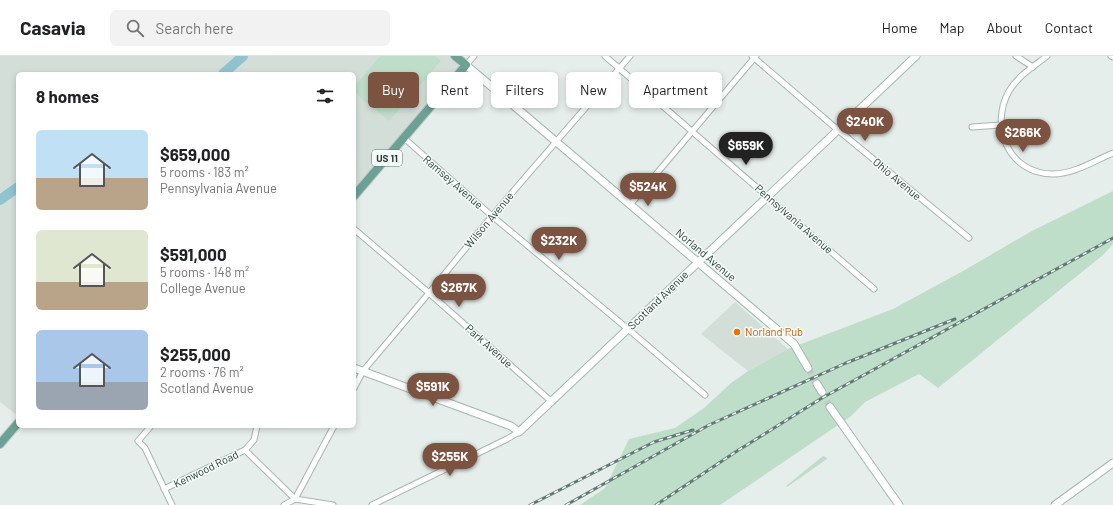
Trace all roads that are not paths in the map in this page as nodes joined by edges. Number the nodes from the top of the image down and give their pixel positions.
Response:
1 (455, 56) edge
2 (474, 56) edge
3 (604, 56) edge
4 (630, 56) edge
5 (916, 56) edge
6 (1016, 56) edge
7 (1047, 56) edge
8 (754, 57) edge
9 (466, 65) junction
10 (1033, 67) junction
11 (619, 69) junction
12 (1001, 125) junction
13 (972, 127) dead end
14 (838, 130) junction
15 (693, 132) junction
16 (404, 138) junction
17 (556, 141) junction
18 (1113, 153) edge
19 (356, 194) edge
20 (768, 196) junction
21 (630, 205) junction
22 (492, 216) junction
23 (356, 231) edge
24 (969, 238) dead end
25 (698, 262) junction
26 (874, 289) dead end
27 (429, 293) junction
28 (628, 329) junction
29 (808, 368) tunnel mouth
30 (356, 369) edge
31 (363, 371) junction
32 (356, 384) edge
33 (817, 384) tunnel mouth
34 (822, 392) tunnel mouth
35 (705, 395) dead end
36 (552, 402) junction
37 (830, 407) tunnel mouth
38 (16, 425) edge
39 (149, 428) edge
40 (257, 428) edge
41 (333, 428) edge
42 (519, 432) junction
43 (0, 444) edge
44 (245, 450) junction
45 (1113, 463) edge
46 (164, 489) junction
47 (295, 499) junction
48 (172, 505) edge
49 (284, 505) edge
50 (333, 505) edge
51 (372, 505) edge
52 (899, 505) edge
53 (1055, 505) edge

1 - 9 main road, Norland Avenue
2 - 9 street
3 - 11 street, Pennsylvania Avenue
4 - 11 street, Wilson Avenue
5 - 14 street, Scotland Avenue
6 - 10 street
7 - 10 street
8 - 14 street, Ohio Avenue
8 - 15 street
9 - 16 main road, US 11
9 - 17 street, Norland Avenue
10 - 12 street
11 - 15 street, Pennsylvania Avenue
11 - 17 street, Wilson Avenue
12 - 13 street
12 - 18 street
14 - 20 street, Scotland Avenue
14 - 24 street, Ohio Avenue
15 - 20 street, Pennsylvania Avenue
15 - 21 street
16 - 19 main road, US 11
16 - 22 street, Ramsey Avenue
17 - 21 street, Norland Avenue
17 - 22 street, Wilson Avenue
20 - 25 street, Scotland Avenue
20 - 26 street, Pennsylvania Avenue
21 - 25 street, Norland Avenue
22 - 27 street, Wilson Avenue
22 - 28 street, Ramsey Avenue
23 - 27 street, Park Avenue
25 - 28 street, Scotland Avenue
25 - 29 street, Norland Avenue
27 - 31 street, Wilson Avenue
27 - 36 street, Park Avenue
28 - 35 street, Ramsey Avenue
28 - 36 street, Scotland Avenue
30 - 31 street
31 - 32 street, Wilson Avenue
31 - 42 street
33 - 34 street
36 - 42 street, Scotland Avenue
37 - 52 street
38 - 43 main road
39 - 46 street
40 - 44 street, Kenwood Road
41 - 47 street
42 - 51 street, Scotland Avenue
44 - 46 street, Kenwood Road
44 - 47 street
45 - 53 street
46 - 48 street
47 - 49 street
47 - 50 street

